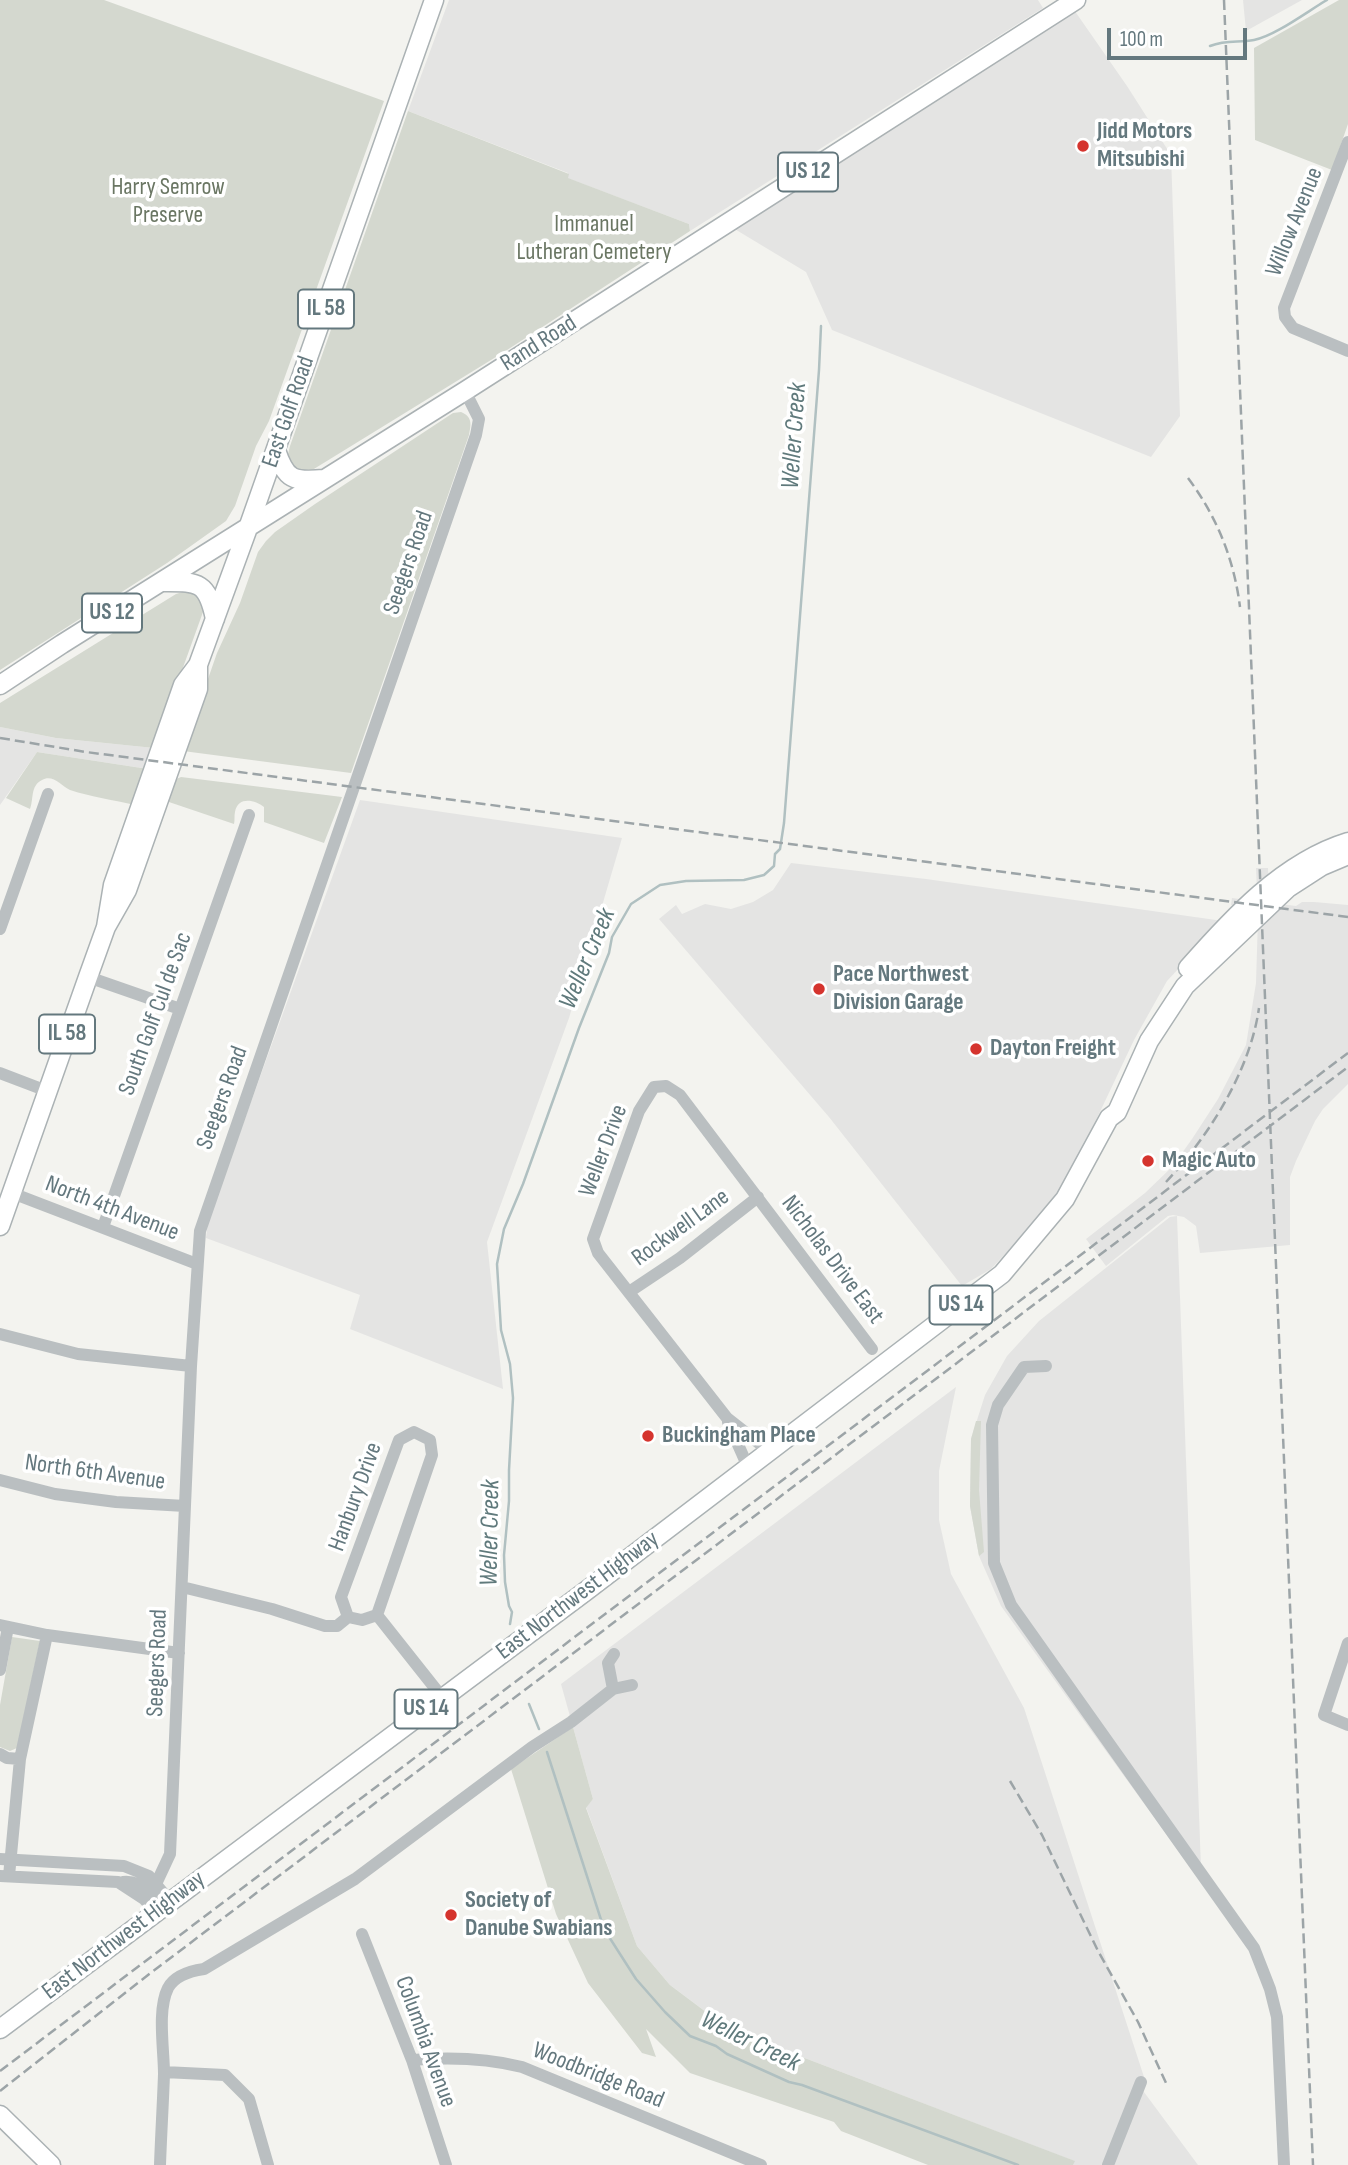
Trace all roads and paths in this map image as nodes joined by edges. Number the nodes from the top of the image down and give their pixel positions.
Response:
1 (434, 0) edge
2 (1076, 0) edge
3 (1348, 142) edge
4 (1335, 178) junction
5 (1348, 184) edge
6 (1348, 351) edge
7 (465, 391) junction
8 (276, 450) junction
9 (327, 478) junction
10 (248, 528) junction
11 (162, 582) junction
12 (215, 619) junction
13 (0, 685) edge
14 (48, 794) dead end
15 (249, 815) dead end
16 (1348, 842) edge
17 (1348, 855) edge
18 (0, 929) edge
19 (88, 977) junction
20 (180, 1009) junction
21 (0, 1073) edge
22 (47, 1091) junction
23 (1109, 1118) junction
24 (12, 1193) junction
25 (758, 1197) junction
26 (0, 1226) edge
27 (103, 1227) junction
28 (197, 1264) junction
29 (629, 1292) junction
30 (0, 1334) edge
31 (872, 1349) dead end
32 (191, 1366) junction
33 (1046, 1366) dead end
34 (727, 1418) junction
35 (769, 1451) junction
36 (748, 1467) junction
37 (0, 1480) edge
38 (185, 1506) junction
39 (182, 1587) junction
40 (377, 1615) junction
41 (348, 1616) junction
42 (4, 1626) edge
43 (47, 1635) junction
44 (1348, 1643) edge
45 (179, 1653) junction
46 (614, 1654) dead end
47 (0, 1670) edge
48 (632, 1685) dead end
49 (613, 1689) junction
50 (442, 1697) junction
51 (1348, 1725) edge
52 (0, 1754) edge
53 (20, 1759) junction
54 (170, 1854) junction
55 (5, 1859) edge
56 (142, 1873) junction
57 (4, 1876) edge
58 (118, 1882) junction
59 (156, 1884) junction
60 (163, 1906) junction
61 (362, 1934) dead end
62 (0, 2029) edge
63 (412, 2060) junction
64 (164, 2072) junction
65 (1141, 2082) dead end
66 (0, 2115) edge
67 (51, 2165) edge
68 (160, 2165) edge
69 (268, 2165) edge
70 (446, 2165) edge
71 (761, 2165) edge
72 (1108, 2165) edge
73 (1284, 2165) edge

1 - 8 main road, East Golf Road / IL 58
2 - 7 main road, Rand Road / US 12
3 - 4 street, Willow Avenue
4 - 5 street
4 - 6 street, Willow Avenue
7 - 9 main road, Rand Road / US 12
7 - 28 street, Seegers Road
8 - 9 main road
8 - 10 main road, East Golf Road / IL 58
9 - 10 main road, Rand Road / US 12
10 - 11 main road, Rand Road / US 12
10 - 12 main road, East Golf Road / IL 58
11 - 12 main road
11 - 13 main road, Rand Road / US 12
12 - 19 main road, East Golf Road / IL 58
14 - 18 street
15 - 20 street, South Golf Cul de Sac
16 - 23 main road, East Northwest Highway / US 14
17 - 23 main road, East Northwest Highway / US 14
19 - 20 street
19 - 22 main road, East Golf Road / IL 58
20 - 27 street, South Golf Cul de Sac
21 - 22 street
22 - 24 main road, East Golf Road / IL 58
23 - 35 main road, East Northwest Highway / US 14
24 - 26 main road, East Golf Road / IL 58
24 - 27 street, North 4th Avenue
25 - 29 street, Rockwell Lane
25 - 29 street, Weller Drive
25 - 31 street, Nicholas Drive East
27 - 28 street, North 4th Avenue
28 - 32 street, Seegers Road
29 - 34 street
30 - 32 street
32 - 38 street, Seegers Road
33 - 73 street
34 - 35 street
34 - 36 street
35 - 36 main road, East Northwest Highway / US 14
36 - 50 main road, East Northwest Highway / US 14
37 - 38 street, North 6th Avenue
38 - 39 street, Seegers Road
39 - 41 street
39 - 45 street, Seegers Road
40 - 41 street
40 - 41 street, Hanbury Drive
40 - 50 street
42 - 43 street
42 - 47 street
43 - 45 street
43 - 53 street
44 - 51 street
45 - 54 street, Seegers Road
46 - 49 street
48 - 49 street
49 - 64 street
50 - 60 main road, East Northwest Highway / US 14
52 - 53 street
53 - 55 street
54 - 56 street
54 - 59 street, Seegers Road
55 - 56 street
55 - 57 street
56 - 59 street
57 - 58 street
58 - 60 street
58 - 60 street
59 - 60 street
60 - 62 main road, East Northwest Highway / US 14
61 - 63 street, Columbia Avenue
63 - 70 street, Columbia Avenue
63 - 71 street, Woodbridge Road
64 - 68 street
64 - 69 street
65 - 72 street
66 - 67 main road

